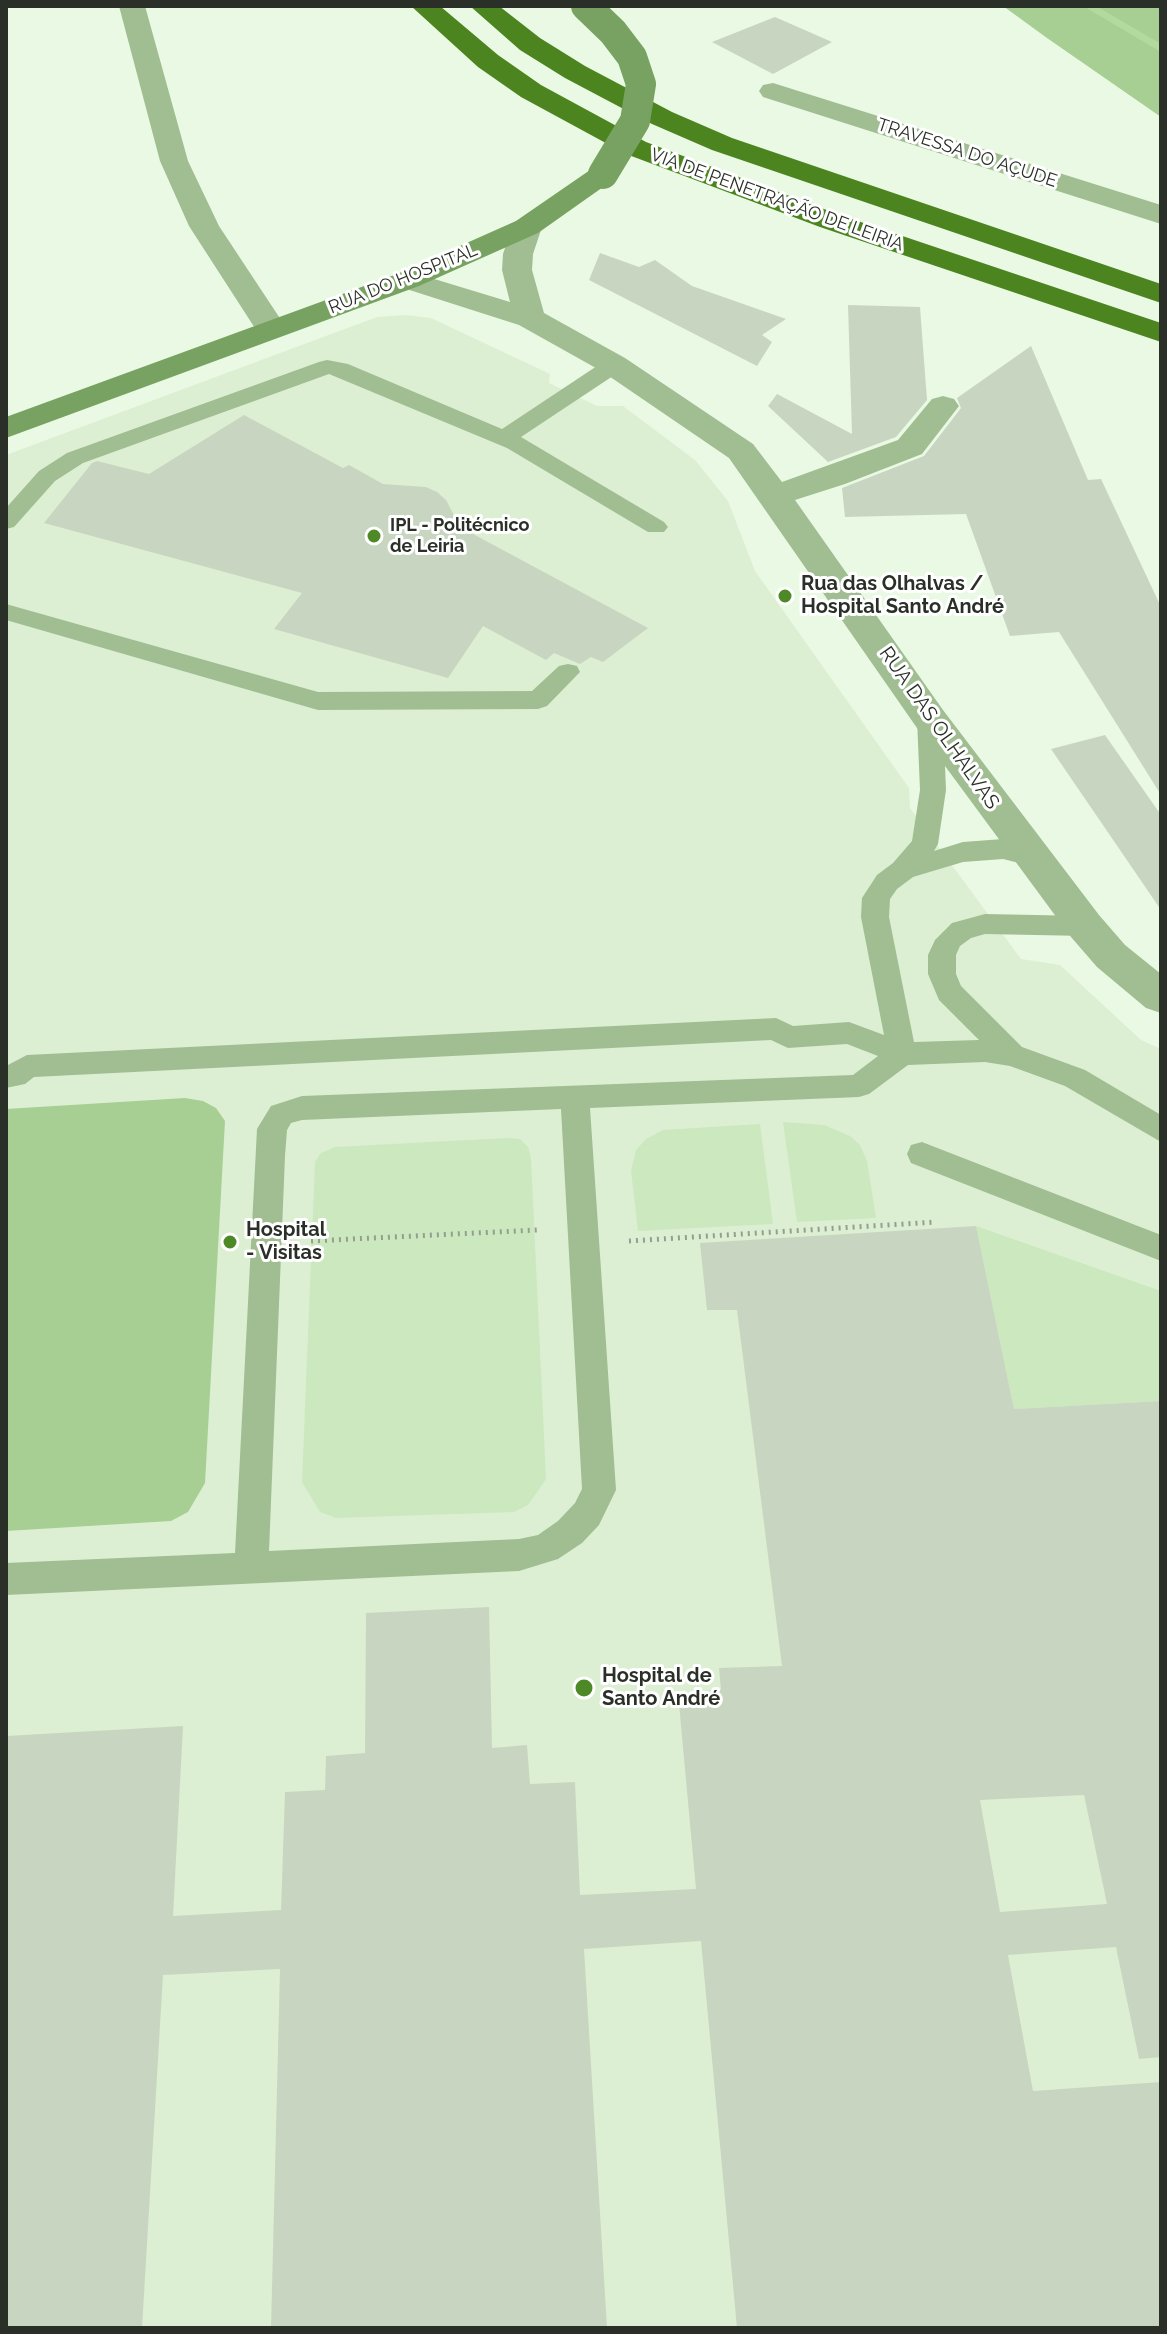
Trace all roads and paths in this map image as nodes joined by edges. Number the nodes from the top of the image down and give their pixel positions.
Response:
1 (132, 6) edge
2 (424, 6) edge
3 (483, 6) edge
4 (586, 6) edge
5 (773, 91) dead end
6 (1161, 215) edge
7 (527, 227) junction
8 (408, 280) junction
9 (1161, 294) edge
10 (530, 318) junction
11 (271, 329) junction
12 (1161, 333) edge
13 (614, 365) junction
14 (943, 406) dead end
15 (6, 428) edge
16 (503, 439) junction
17 (774, 495) junction
18 (6, 522) edge
19 (656, 527) dead end
20 (6, 612) edge
21 (568, 672) dead end
22 (930, 719) junction
23 (1031, 856) junction
24 (903, 870) junction
25 (1085, 926) junction
26 (1161, 997) edge
27 (902, 1054) junction
28 (1012, 1055) junction
29 (11, 1076) edge
30 (575, 1096) junction
31 (1161, 1130) edge
32 (922, 1154) dead end
33 (936, 1222) dead end
34 (584, 1236) junction
35 (266, 1244) junction
36 (1161, 1248) edge
37 (251, 1566) junction
38 (6, 1579) edge

1 - 11 street
2 - 12 highway, VIA DE PENETRAÇÃO DE LEIRIA
3 - 9 highway, VIA DE PENETRAÇÃO DE LEIRIA
4 - 7 main road, RUA DO HOSPITAL, bridge
5 - 6 street, TRAVESSA DO AÇUDE
7 - 8 main road, RUA DO HOSPITAL
7 - 10 street
8 - 10 street, RUA DAS OLHALVAS
8 - 11 main road, RUA DO HOSPITAL
10 - 13 street, RUA DAS OLHALVAS
11 - 15 main road, RUA DO HOSPITAL
13 - 16 lane
13 - 17 street, RUA DAS OLHALVAS
14 - 17 street
16 - 18 lane
16 - 19 lane
17 - 22 street, RUA DAS OLHALVAS
20 - 21 lane
22 - 23 street, RUA DAS OLHALVAS
22 - 24 lane
23 - 24 lane
23 - 25 street, RUA DAS OLHALVAS
24 - 27 lane
25 - 26 street, RUA DAS OLHALVAS
25 - 28 lane
27 - 28 lane
27 - 29 lane
27 - 30 lane
28 - 31 lane
30 - 34 lane
30 - 35 lane
32 - 36 lane
33 - 34 path
34 - 35 path
34 - 37 lane
35 - 37 lane
37 - 38 lane

